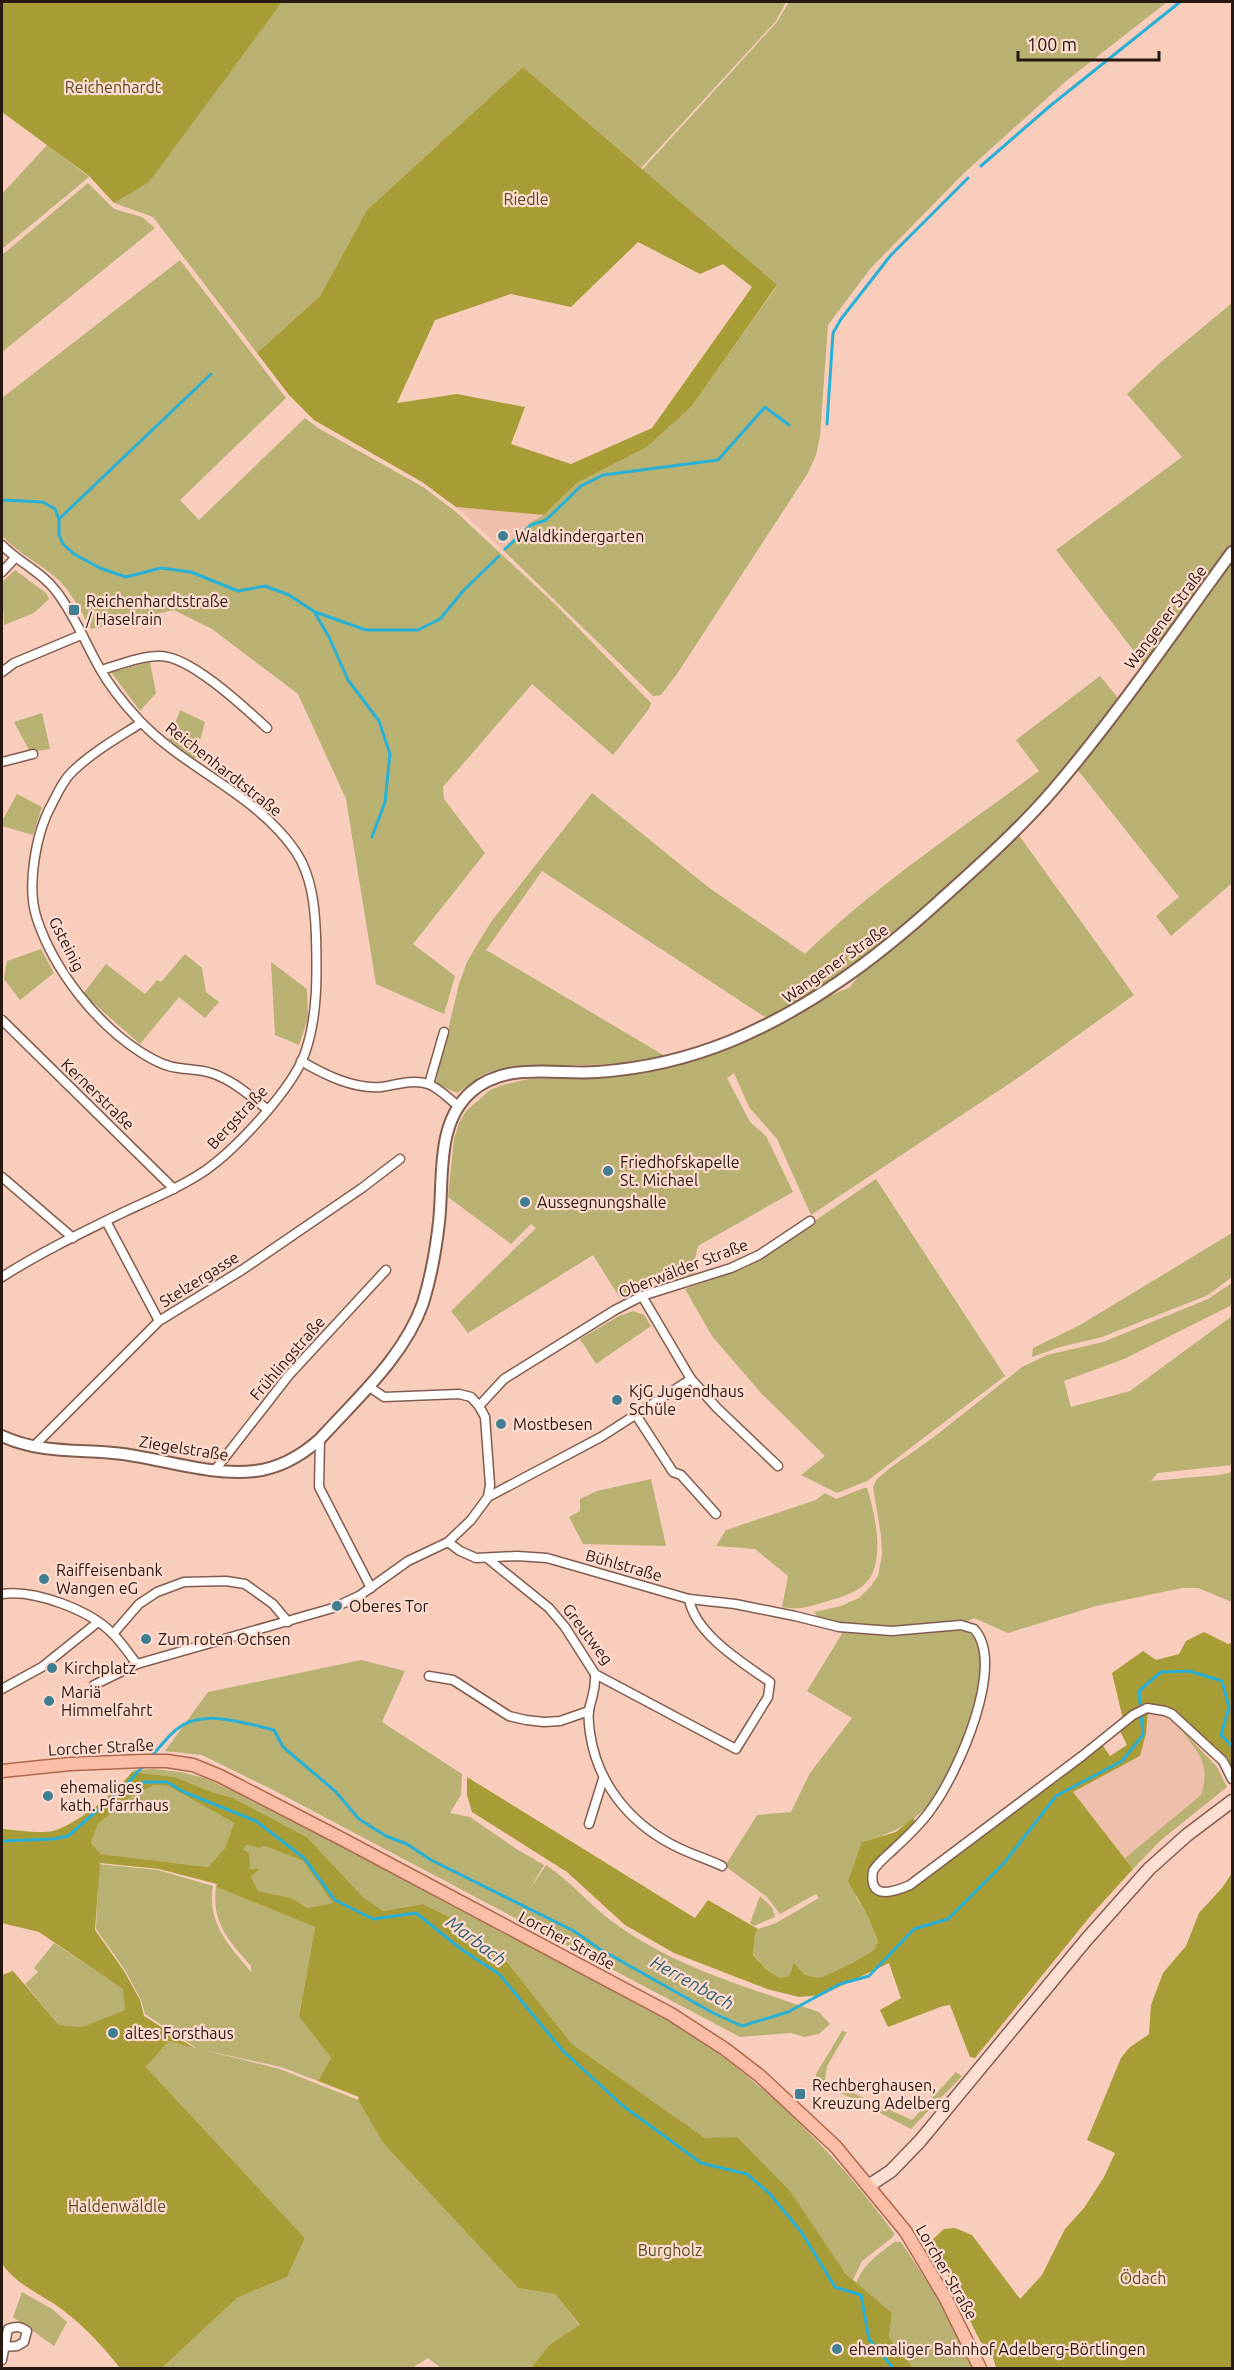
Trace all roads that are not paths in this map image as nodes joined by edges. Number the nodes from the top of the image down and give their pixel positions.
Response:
1 (2, 545) edge
2 (1233, 552) edge
3 (15, 558) junction
4 (2, 572) edge
5 (81, 635) junction
6 (101, 670) junction
7 (2, 672) edge
8 (141, 723) junction
9 (267, 728) dead end
10 (33, 754) dead end
11 (2, 762) edge
12 (2, 1020) edge
13 (444, 1032) dead end
14 (301, 1061) junction
15 (429, 1084) junction
16 (458, 1106) junction
17 (268, 1110) junction
18 (400, 1159) dead end
19 (2, 1177) edge
20 (174, 1189) junction
21 (106, 1221) junction
22 (810, 1221) dead end
23 (73, 1238) junction
24 (386, 1270) dead end
25 (2, 1276) edge
26 (642, 1296) junction
27 (159, 1321) junction
28 (691, 1379) junction
29 (368, 1386) junction
30 (479, 1406) junction
31 (636, 1415) junction
32 (2, 1436) edge
33 (320, 1440) junction
34 (33, 1447) junction
35 (778, 1466) dead end
36 (215, 1470) junction
37 (488, 1497) junction
38 (716, 1514) dead end
39 (448, 1542) junction
40 (487, 1558) junction
41 (371, 1588) junction
42 (2, 1594) edge
43 (689, 1599) junction
44 (98, 1622) junction
45 (288, 1622) junction
46 (113, 1634) junction
47 (137, 1664) junction
48 (595, 1674) junction
49 (429, 1676) dead end
50 (94, 1685) dead end
51 (2, 1689) edge
52 (589, 1711) junction
53 (2, 1771) edge
54 (603, 1779) junction
55 (1233, 1779) edge
56 (1233, 1801) edge
57 (589, 1824) dead end
58 (722, 1866) dead end
59 (870, 2185) junction
60 (4, 2347) dead end
61 (2, 2360) edge
62 (980, 2368) edge

1 - 3 street, Reichenhardtstraße
2 - 16 street, Wangener Straße
3 - 4 street
3 - 5 street, Reichenhardtstraße
5 - 6 street, Reichenhardtstraße
5 - 7 street
6 - 8 street, Reichenhardtstraße
6 - 9 street
8 - 14 street, Reichenhardtstraße
8 - 17 street, Gsteinig
10 - 11 street
12 - 20 street, Kernerstraße
13 - 15 street
14 - 15 street
14 - 17 street, Bergstraße
15 - 16 street
16 - 29 street, Wangener Straße
17 - 20 street, Bergstraße
18 - 27 street, Stelzergasse
19 - 23 street
20 - 21 street, Bergstraße
21 - 23 street, Bergstraße
21 - 27 street
22 - 26 street, Oberwälder Straße
23 - 25 street, Bergstraße
24 - 36 street, Frühlingstraße
26 - 28 street
26 - 30 street, Oberwälder Straße
27 - 34 street, Stelzergasse
28 - 31 street
28 - 35 street
29 - 30 street
29 - 33 street, Ziegelstraße
30 - 37 street
31 - 37 street
31 - 38 street
32 - 34 street, Ziegelstraße
33 - 36 street, Ziegelstraße
33 - 41 street
34 - 36 street, Ziegelstraße
37 - 39 street
39 - 40 street, Bühlstraße
39 - 41 street
40 - 43 street, Bühlstraße
40 - 48 street, Greutweg
41 - 45 street
42 - 44 street
43 - 48 street, Greutweg
43 - 55 street, Bühlstraße
44 - 46 street
44 - 51 street
45 - 46 street
45 - 47 street
46 - 47 street
47 - 50 street
48 - 52 street
49 - 52 street
52 - 54 street
53 - 59 main road, Lorcher Straße
54 - 57 street
54 - 58 street
56 - 59 main road
59 - 62 main road, Lorcher Straße
60 - 61 street

